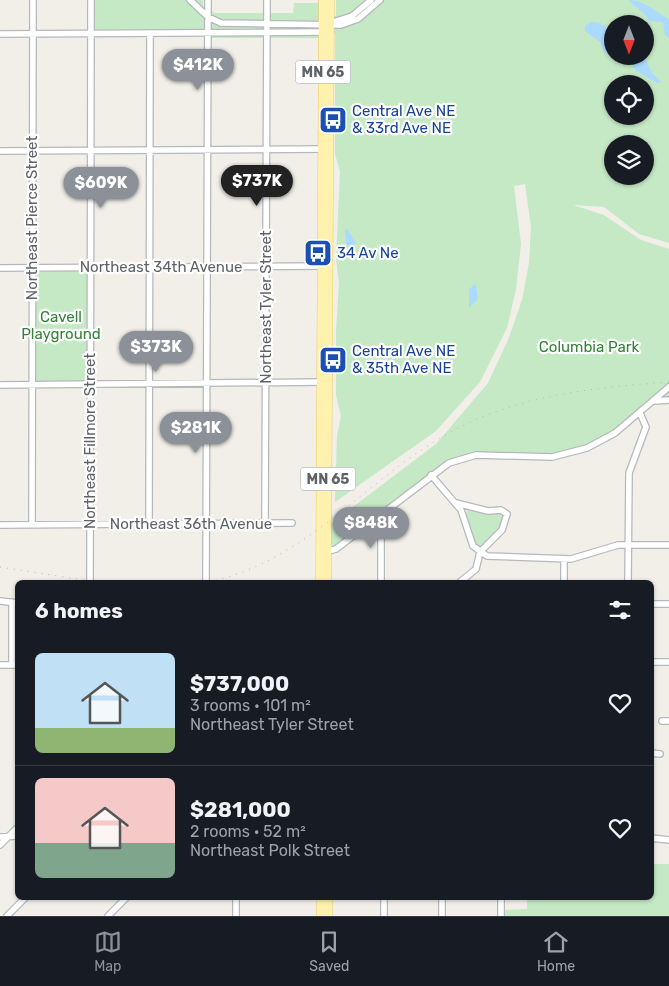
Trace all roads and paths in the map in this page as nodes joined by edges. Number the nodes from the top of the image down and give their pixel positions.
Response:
1 (32, 0) edge
2 (91, 0) edge
3 (190, 0) edge
4 (208, 0) edge
5 (267, 0) edge
6 (323, 0) edge
7 (330, 0) edge
8 (371, 0) edge
9 (380, 0) edge
10 (208, 16) junction
11 (267, 24) junction
12 (327, 27) junction
13 (91, 33) junction
14 (150, 33) junction
15 (208, 33) junction
16 (267, 33) junction
17 (0, 34) edge
18 (33, 34) junction
19 (208, 149) junction
20 (267, 149) junction
21 (326, 149) junction
22 (150, 150) junction
23 (0, 151) edge
24 (32, 151) junction
25 (91, 151) junction
26 (208, 266) junction
27 (267, 266) junction
28 (323, 266) junction
29 (150, 267) junction
30 (0, 268) edge
31 (32, 268) junction
32 (90, 268) junction
33 (325, 382) junction
34 (207, 383) junction
35 (266, 383) junction
36 (32, 384) junction
37 (90, 384) junction
38 (149, 384) junction
39 (0, 385) edge
40 (669, 387) edge
41 (669, 400) edge
42 (654, 401) junction
43 (640, 414) junction
44 (431, 475) junction
45 (456, 503) junction
46 (381, 515) junction
47 (206, 523) junction
48 (265, 523) junction
49 (292, 523) dead end
50 (149, 524) junction
51 (0, 525) edge
52 (90, 525) junction
53 (32, 526) junction
54 (628, 545) junction
55 (669, 545) edge
56 (324, 552) junction
57 (480, 552) junction
58 (564, 559) junction
59 (90, 580) edge
60 (206, 580) edge
61 (320, 580) edge
62 (327, 580) edge
63 (381, 580) edge
64 (462, 580) edge
65 (564, 580) edge
66 (628, 580) edge
67 (0, 601) edge
68 (15, 602) edge
69 (654, 604) edge
70 (669, 604) edge
71 (654, 662) edge
72 (669, 662) edge
73 (0, 665) edge
74 (15, 665) edge
75 (662, 721) dead end
76 (669, 721) edge
77 (654, 753) edge
78 (660, 754) dead end
79 (15, 830) edge
80 (9, 836) junction
81 (15, 836) edge
82 (0, 837) edge
83 (654, 838) edge
84 (669, 838) edge
85 (0, 845) edge
86 (23, 900) edge
87 (124, 900) edge
88 (236, 900) edge
89 (320, 900) edge
90 (328, 900) edge
91 (384, 900) edge
92 (442, 900) edge
93 (501, 900) edge
94 (7, 916) edge
95 (108, 916) edge
96 (236, 916) edge
97 (321, 916) edge
98 (328, 916) edge
99 (384, 916) edge
100 (442, 916) edge
101 (501, 916) edge

1 - 18 street, Northeast Pierce Street
2 - 13 street, Northeast Fillmore Street
3 - 10 street
4 - 10 street
5 - 11 street, Northeast Tyler Street
6 - 12 main road, MN 65
7 - 12 main road, MN 65
8 - 12 street
9 - 12 street
10 - 11 street
10 - 15 street
11 - 12 street
11 - 16 street, Northeast Tyler Street
12 - 16 street
12 - 21 main road, MN 65
13 - 14 street
13 - 18 street
13 - 25 street, Northeast Fillmore Street
14 - 15 street
14 - 22 street
15 - 16 street
15 - 19 street
16 - 20 street, Northeast Tyler Street
17 - 18 street
18 - 24 street, Northeast Pierce Street
19 - 20 street
19 - 22 street
19 - 26 street
20 - 21 street
20 - 27 street, Northeast Tyler Street
21 - 28 main road, MN 65
21 - 33 main road, MN 65
22 - 25 street
22 - 29 street
23 - 24 street
24 - 25 street
24 - 31 street, Northeast Pierce Street
25 - 32 street, Northeast Fillmore Street
26 - 27 street, Northeast 34th Avenue
26 - 29 street, Northeast 34th Avenue
26 - 34 street
27 - 28 street, Northeast 34th Avenue
27 - 35 street, Northeast Tyler Street
28 - 33 main road, MN 65
29 - 32 street, Northeast 34th Avenue
29 - 38 street
30 - 31 street, Northeast 34th Avenue
31 - 32 street, Northeast 34th Avenue
31 - 36 street, Northeast Pierce Street
32 - 37 street, Northeast Fillmore Street
33 - 35 street
33 - 56 main road, MN 65
34 - 35 street
34 - 38 street
34 - 47 street
35 - 48 street, Northeast Tyler Street
36 - 37 street
36 - 39 street
36 - 53 street, Northeast Pierce Street
37 - 38 street
37 - 52 street, Northeast Fillmore Street
38 - 50 street
40 - 42 street
41 - 42 street
42 - 43 street
43 - 44 street
43 - 54 street
44 - 45 street
44 - 46 street
45 - 57 street
45 - 57 street
46 - 56 street
46 - 63 street
47 - 48 street, Northeast 36th Avenue
47 - 50 street, Northeast 36th Avenue
47 - 60 street
48 - 49 street, Northeast 36th Avenue
50 - 52 street, Northeast 36th Avenue
51 - 53 street, Northeast 36th Avenue
52 - 53 street, Northeast 36th Avenue
52 - 59 street, Northeast Fillmore Street
54 - 55 street
54 - 58 street
54 - 66 street
56 - 61 main road, MN 65
56 - 62 main road, MN 65
57 - 58 street
57 - 64 street
58 - 65 street
67 - 68 street
68 - 74 street
69 - 70 street
71 - 72 street
73 - 74 street
75 - 76 street
77 - 78 street
79 - 80 street
80 - 81 street
80 - 82 street
80 - 85 street
83 - 84 street
86 - 94 street
87 - 95 street
88 - 96 street
89 - 97 main road
90 - 98 main road
91 - 99 street
92 - 100 street
93 - 101 street

